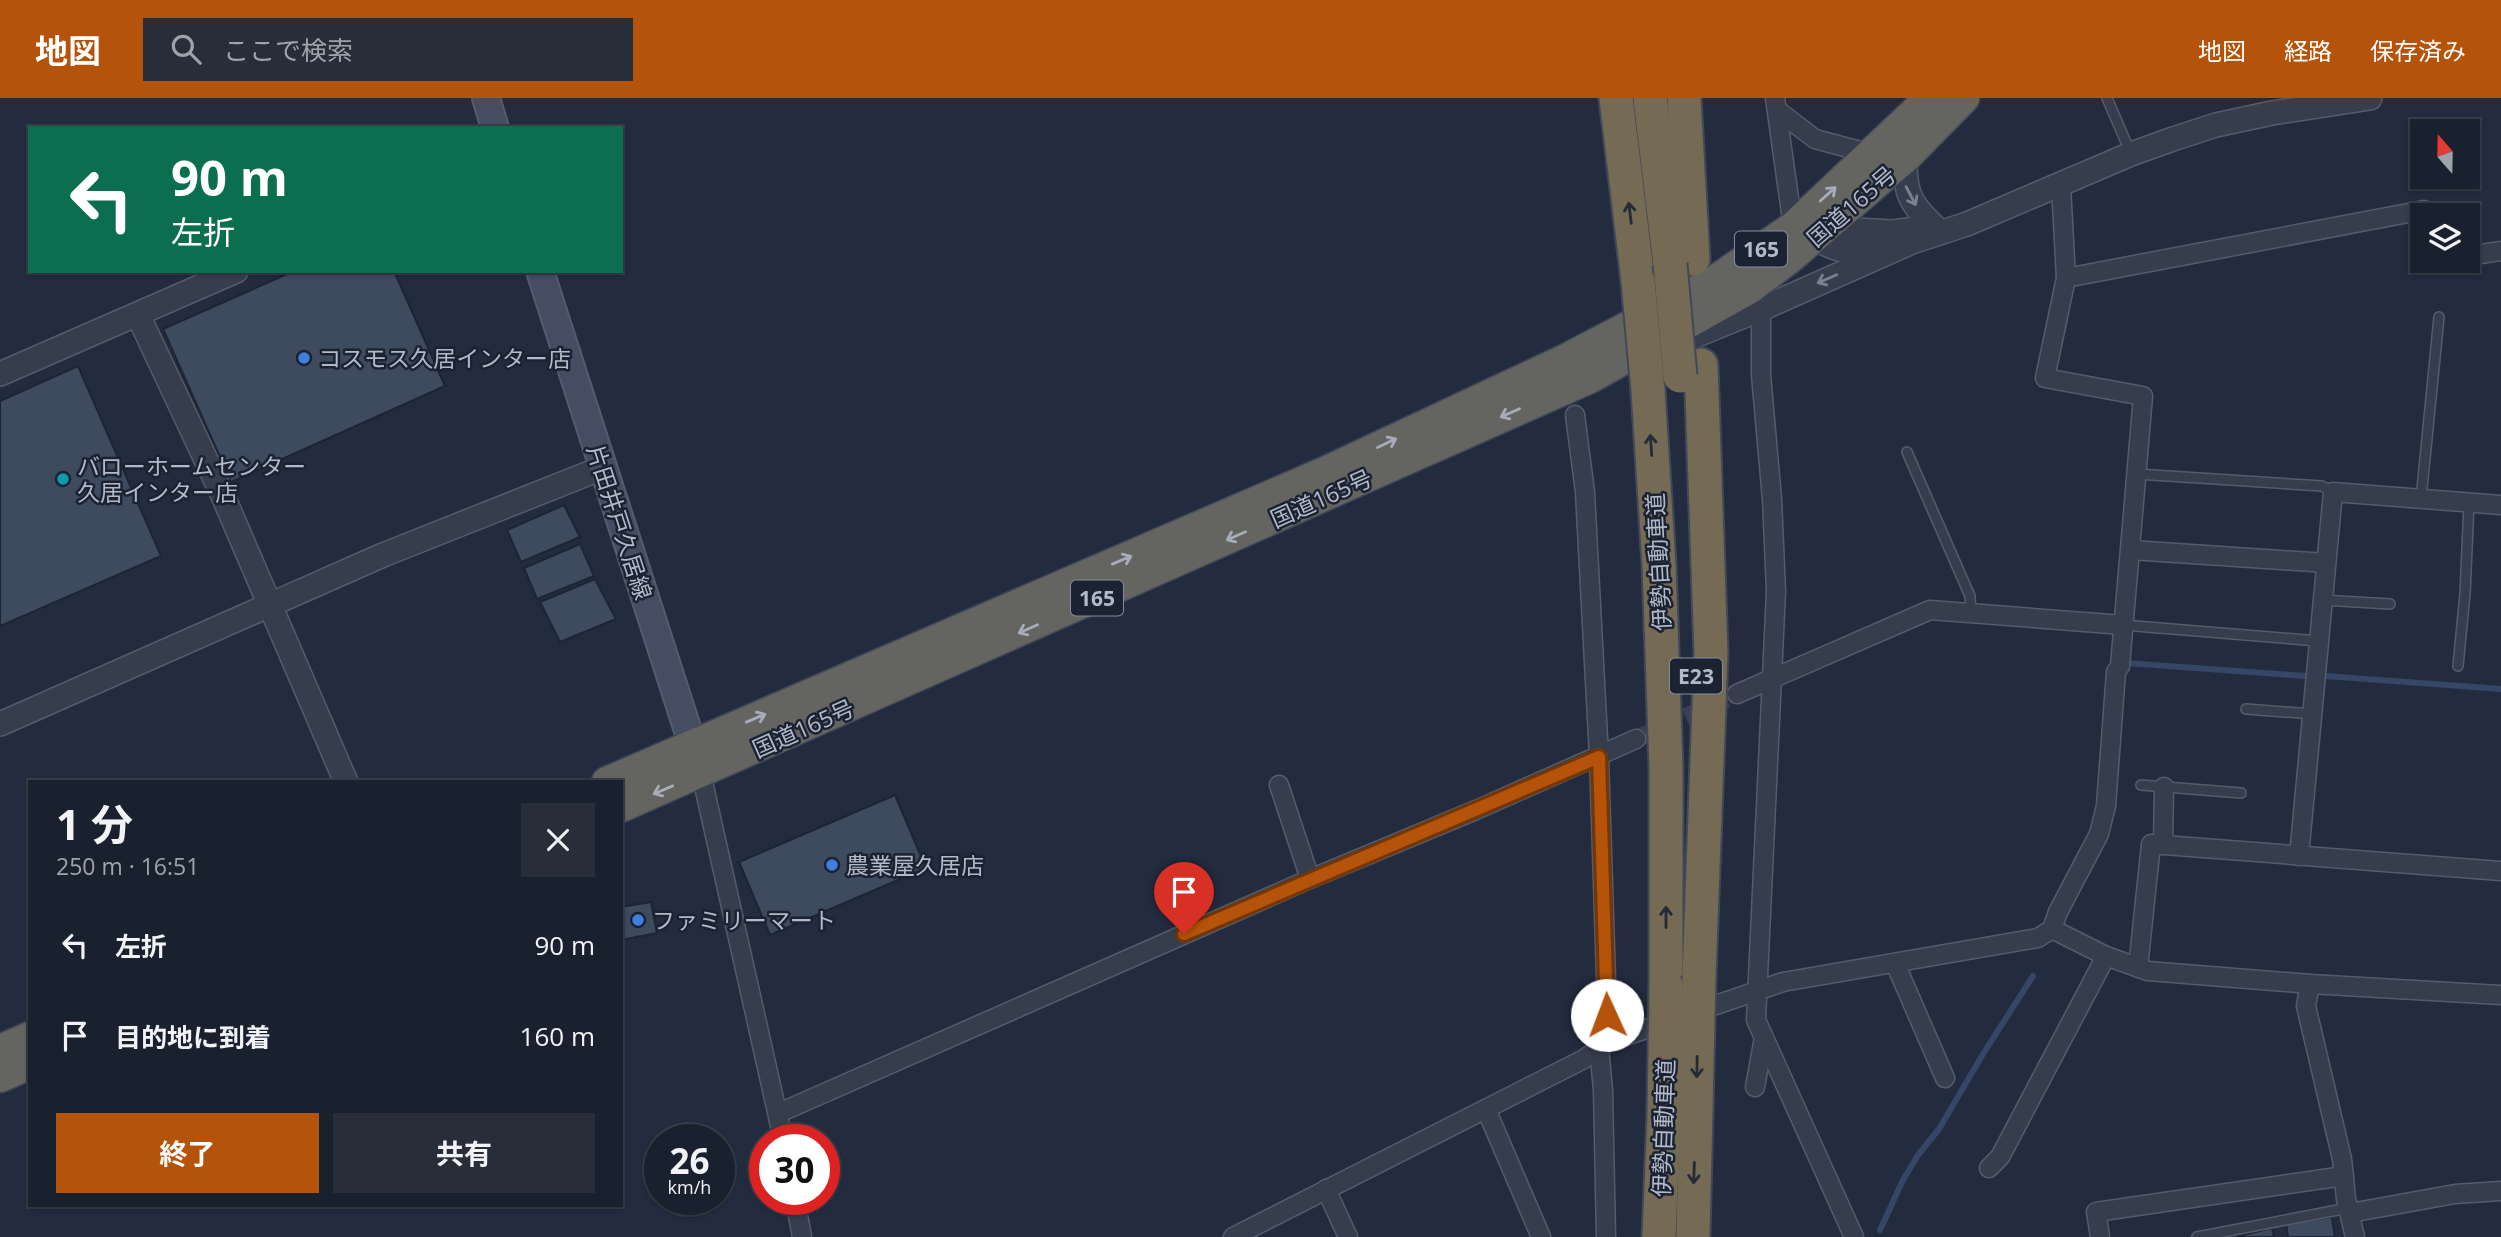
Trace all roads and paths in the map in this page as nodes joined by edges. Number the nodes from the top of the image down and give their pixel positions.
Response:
1 (486, 98) edge
2 (1616, 98) edge
3 (1650, 98) edge
4 (1684, 98) edge
5 (1930, 98) edge
6 (1964, 98) edge
7 (2107, 98) edge
8 (2359, 99) edge
9 (1776, 104) edge
10 (494, 126) edge
11 (1871, 154) junction
12 (2131, 154) junction
13 (1905, 158) junction
14 (2061, 186) junction
15 (2410, 213) edge
16 (1935, 227) junction
17 (1811, 232) junction
18 (1912, 242) junction
19 (2501, 251) edge
20 (2480, 254) edge
21 (1682, 261) junction
22 (232, 273) edge
23 (541, 273) edge
24 (2066, 278) junction
25 (1761, 309) junction
26 (138, 315) junction
27 (2440, 317) dead end
28 (0, 374) edge
29 (1590, 378) junction
30 (1575, 415) dead end
31 (1907, 452) dead end
32 (602, 468) junction
33 (2137, 474) junction
34 (2333, 492) junction
35 (2421, 499) junction
36 (2469, 503) junction
37 (2501, 505) edge
38 (2131, 550) junction
39 (2326, 563) junction
40 (2322, 600) junction
41 (2390, 604) dead end
42 (271, 606) junction
43 (1971, 612) junction
44 (2123, 625) junction
45 (2318, 641) junction
46 (2458, 666) dead end
47 (1773, 678) junction
48 (1737, 694) tunnel mouth
49 (2246, 709) dead end
50 (2312, 714) junction
51 (0, 724) edge
52 (1636, 738) tunnel mouth
53 (1599, 757) junction
54 (697, 759) junction
55 (345, 780) edge
56 (615, 780) edge
57 (1279, 785) dead end
58 (2141, 785) dead end
59 (2164, 787) junction
60 (2241, 793) dead end
61 (623, 806) edge
62 (2163, 845) junction
63 (2299, 856) junction
64 (2501, 871) edge
65 (1310, 879) junction
66 (2052, 929) junction
67 (2106, 956) junction
68 (1895, 963) junction
69 (2138, 968) junction
70 (2309, 984) junction
71 (1757, 990) junction
72 (2501, 995) edge
73 (28, 1038) edge
74 (1764, 1038) junction
75 (1604, 1045) junction
76 (0, 1051) edge
77 (28, 1065) edge
78 (0, 1077) edge
79 (1945, 1078) dead end
80 (1755, 1087) dead end
81 (1486, 1109) junction
82 (1680, 1112) junction
83 (779, 1113) junction
84 (781, 1124) edge
85 (1989, 1168) dead end
86 (2344, 1176) junction
87 (1326, 1189) junction
88 (2501, 1191) edge
89 (2349, 1210) junction
90 (798, 1215) edge
91 (802, 1237) edge
92 (1233, 1237) edge
93 (1348, 1237) edge
94 (1541, 1237) edge
95 (1606, 1237) edge
96 (1659, 1237) edge
97 (1693, 1237) edge
98 (1854, 1237) edge
99 (2101, 1237) edge
100 (2197, 1237) edge
101 (2354, 1237) edge

1 - 10 main road
82 -> 2 highway, 伊勢自動車道 / E23, bridge
3 - 21 highway, 伊勢自動車道 / E23
4 - 21 highway
5 - 11 highway, 国道165号 / 165
6 - 13 highway, 国道165号 / 165
7 - 12 lane
8 - 12 street
9 - 11 street
9 - 17 street
17 -> 11 highway, 国道165号 / 165
12 - 14 street
13 -> 16 street
13 - 17 highway, 国道165号 / 165
14 - 16 street
14 - 18 street
14 - 24 street
15 - 24 street
16 - 17 street
17 - 18 street
17 - 29 highway, 国道165号 / 165
54 -> 17 highway, 国道165号 / 165
18 -> 25 street
19 - 20 street
21 -> 82 highway, 伊勢自動車道 / E23, bridge
22 - 26 street
23 - 32 main road, 片田井戸久居線
24 - 33 street
25 - 29 street
25 - 47 street
26 - 28 street
26 - 42 street
27 - 35 lane
29 -> 54 highway, 国道165号 / 165
30 - 53 street
31 - 43 lane
32 - 42 street
32 - 54 main road, 片田井戸久居線
33 - 34 lane
33 - 38 street
34 - 35 street
34 - 39 street
35 - 36 street
36 - 37 street
36 - 46 lane
38 - 39 street
38 - 44 street
39 - 40 street
40 - 41 lane
40 - 45 street
42 - 51 street
42 - 55 street
43 - 44 street
43 - 47 street
44 - 45 lane
44 - 66 street
45 - 50 street
47 - 48 street
47 - 71 street
49 - 50 lane
50 - 63 street
52 - 53 street
53 - 65 street
53 - 75 street
54 - 56 highway, 国道165号 / 165
54 -> 61 highway, 国道165号 / 165
54 - 83 street
57 - 65 street
58 - 59 lane
59 - 60 lane
59 - 62 street
62 - 63 street
62 - 69 street
63 - 64 street
65 - 83 street
66 - 67 street
66 - 68 street
67 - 69 street
67 - 85 street
68 - 71 street
68 - 79 street
69 - 70 street
70 - 72 street
70 - 86 street
71 - 74 street
71 - 75 street
73 - 76 highway
74 - 80 street
74 - 98 street
75 - 81 street
75 - 95 street
77 - 78 highway
81 - 87 street
81 - 94 street
82 - 96 highway, 伊勢自動車道
82 -> 97 highway, 伊勢自動車道
83 - 84 street
86 - 89 street
86 - 99 street
87 - 92 street
87 - 93 street
88 - 89 street
89 - 100 lane
89 - 101 street
90 - 91 street

